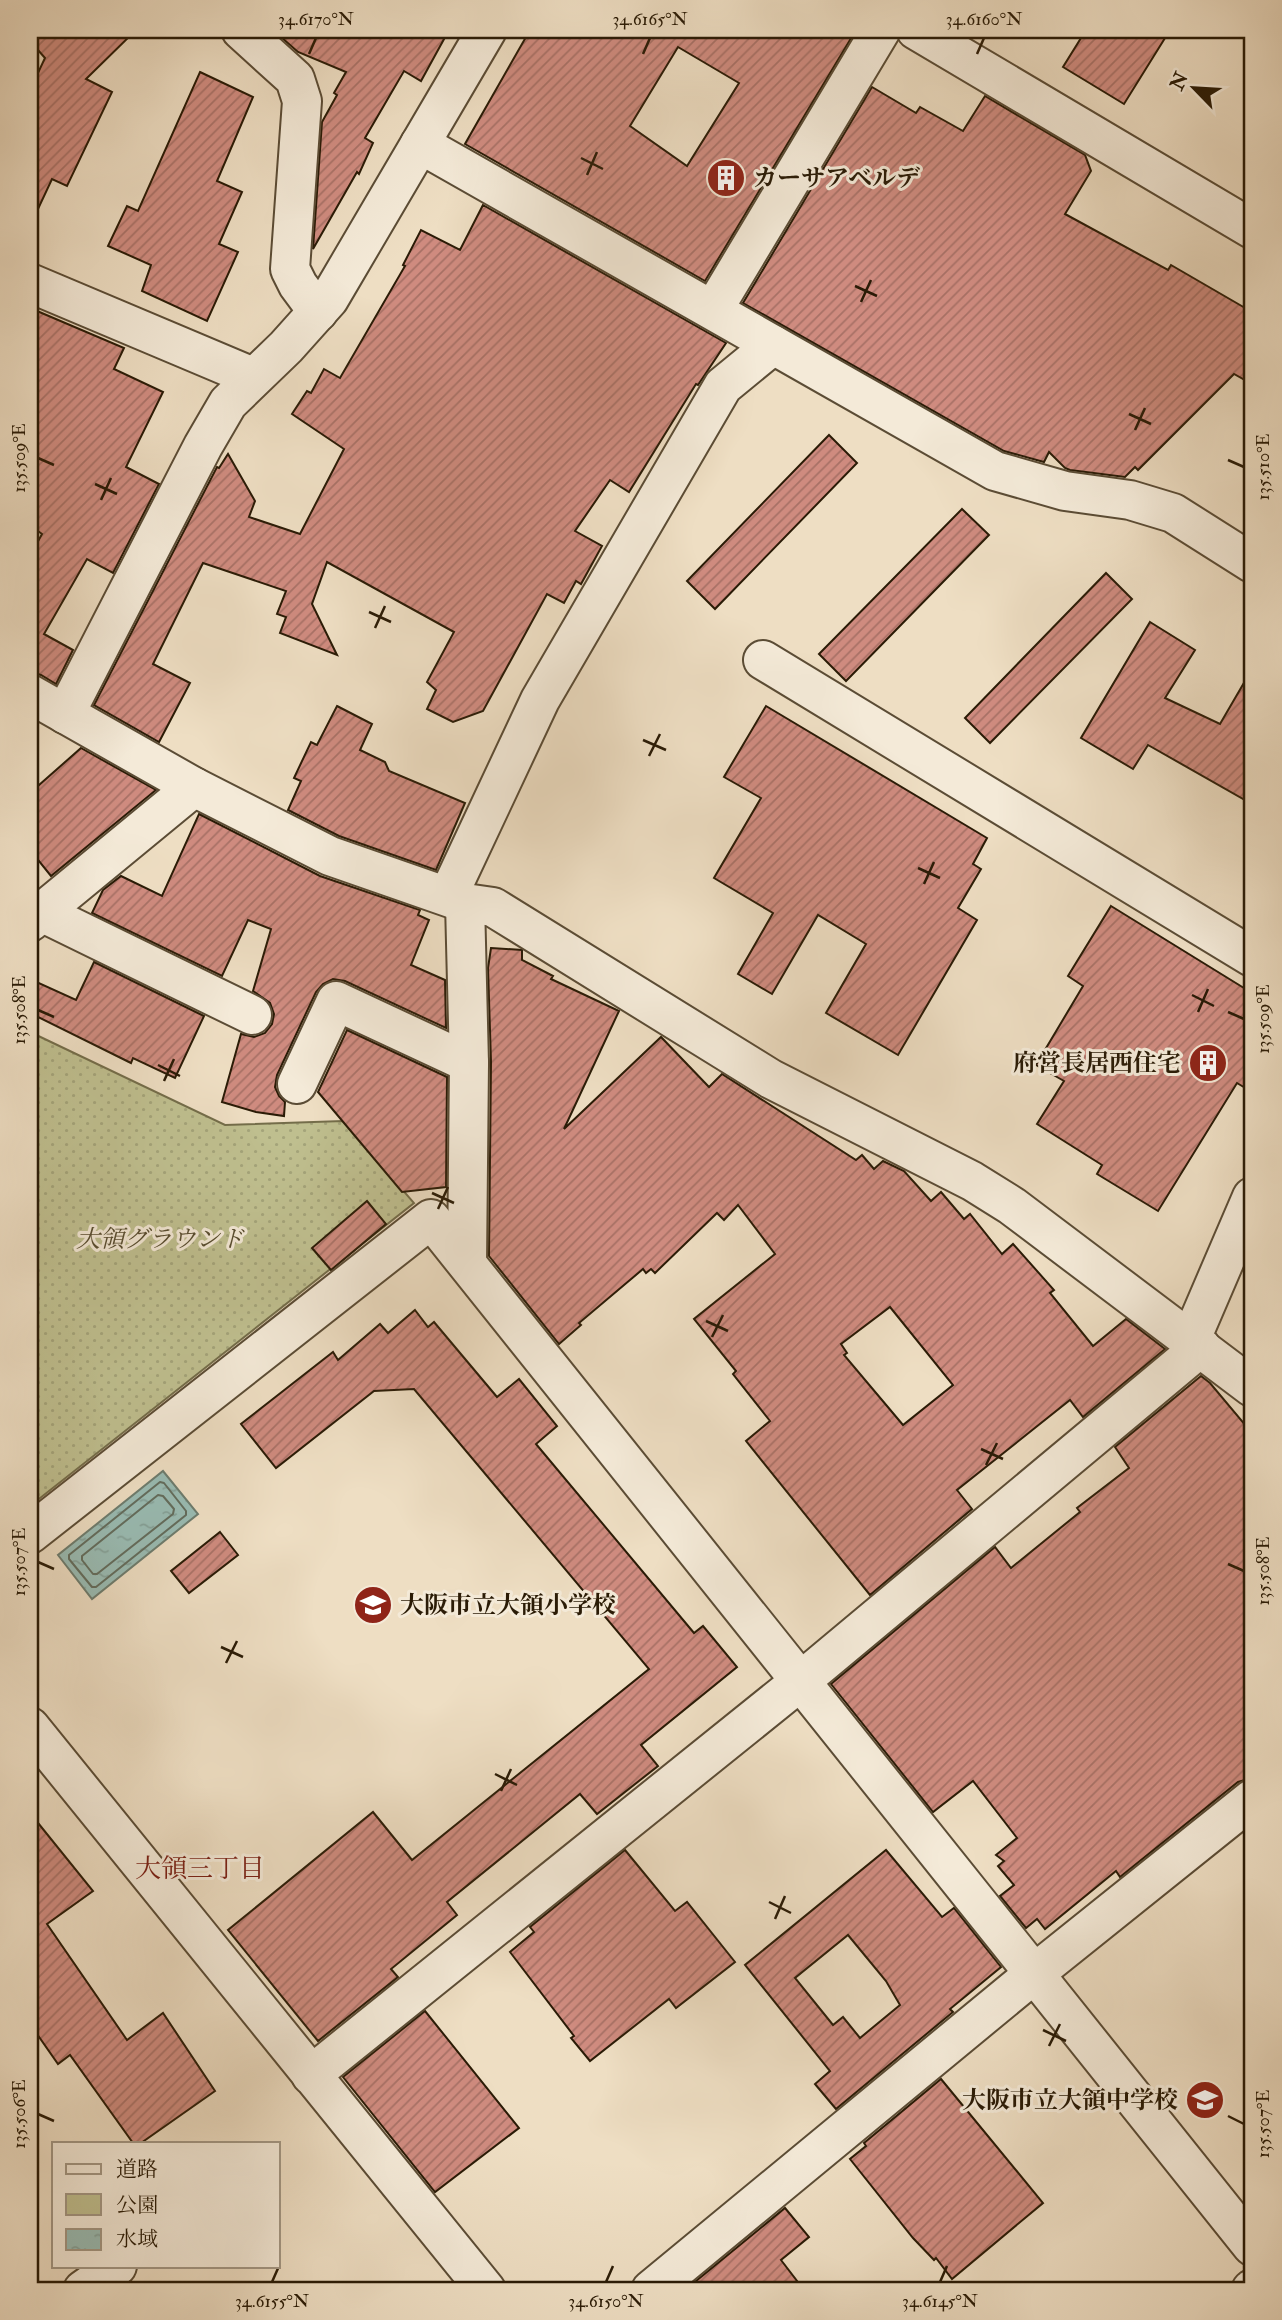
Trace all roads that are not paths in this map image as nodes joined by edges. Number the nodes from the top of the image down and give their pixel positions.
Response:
1 (241, 30) edge
2 (487, 30) edge
3 (881, 30) edge
4 (916, 30) edge
5 (420, 144) junction
6 (1252, 229) edge
7 (30, 283) edge
8 (713, 310) junction
9 (318, 312) junction
10 (773, 345) junction
11 (253, 377) junction
12 (1252, 563) edge
13 (763, 660) dead end
14 (30, 694) edge
15 (65, 713) junction
16 (194, 787) junction
17 (456, 899) junction
18 (33, 917) edge
19 (1252, 957) edge
20 (252, 1015) dead end
21 (469, 1063) junction
22 (297, 1084) dead end
23 (1252, 1197) edge
24 (467, 1263) junction
25 (1196, 1343) junction
26 (1252, 1387) edge
27 (30, 1534) edge
28 (802, 1680) junction
29 (30, 1727) edge
30 (1252, 1799) edge
31 (1035, 1973) junction
32 (312, 2075) junction
33 (1252, 2246) edge
34 (114, 2268) edge
35 (83, 2290) edge
36 (486, 2290) edge
37 (651, 2290) edge

1 - 9 street
2 - 5 street
3 - 8 street
4 - 6 street
5 - 8 street
5 - 9 street
7 - 11 street
8 - 10 street
9 - 11 street
10 - 12 street
10 - 17 street
11 - 15 street
13 - 19 street
14 - 15 street
15 - 16 street
16 - 17 street
16 - 18 street
17 - 21 street
17 - 25 street
18 - 20 street
21 - 22 street
21 - 24 street
23 - 25 street
24 - 27 street
24 - 28 street
25 - 26 street
25 - 28 street
28 - 31 street
28 - 32 street
29 - 32 street
30 - 31 street
31 - 33 street
31 - 37 street
32 - 36 street
34 - 35 street

